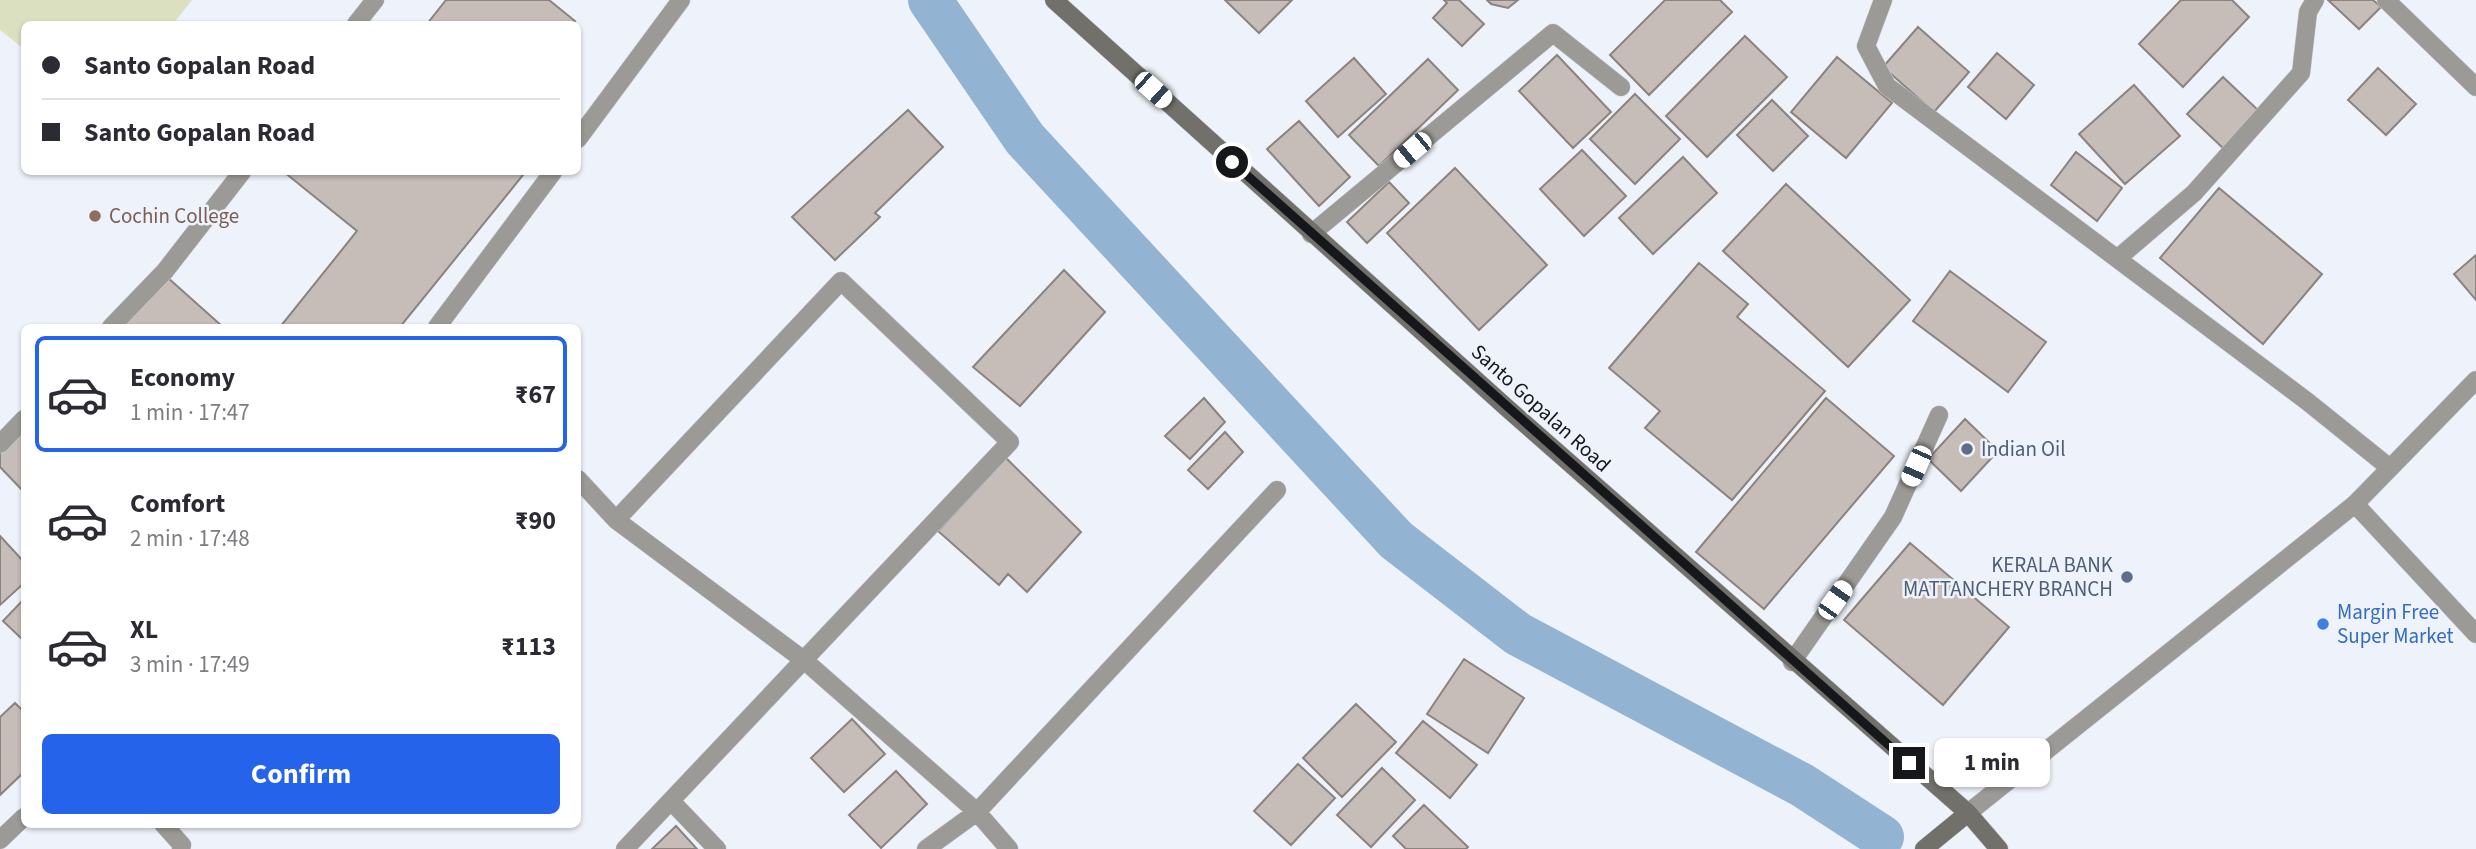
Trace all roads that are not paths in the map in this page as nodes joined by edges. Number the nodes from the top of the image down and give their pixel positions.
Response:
1 (375, 0) edge
2 (681, 0) edge
3 (1054, 0) edge
4 (1883, 0) edge
5 (2315, 0) edge
6 (2386, 0) edge
7 (358, 21) edge
8 (1621, 87) dead end
9 (2476, 87) edge
10 (581, 135) edge
11 (240, 175) edge
12 (551, 175) edge
13 (1311, 233) junction
14 (2118, 258) junction
15 (114, 324) edge
16 (439, 324) edge
17 (2476, 380) edge
18 (1939, 415) dead end
19 (21, 421) edge
20 (0, 444) edge
21 (2390, 468) junction
22 (581, 482) edge
23 (1277, 490) dead end
24 (2355, 504) junction
25 (616, 520) junction
26 (2476, 634) edge
27 (805, 661) junction
28 (1792, 662) junction
29 (671, 801) junction
30 (977, 812) junction
31 (1968, 813) junction
32 (21, 820) edge
33 (167, 828) edge
34 (0, 841) edge
35 (181, 849) edge
36 (625, 849) edge
37 (717, 849) edge
38 (926, 849) edge
39 (1009, 849) edge
40 (1924, 849) edge
41 (1999, 849) edge

1 - 7 street
2 - 10 street
3 - 13 main road, Santo Gopalan Road
4 - 14 street
5 - 14 street
6 - 9 street
8 - 13 street
11 - 15 street
12 - 16 street
13 - 28 main road, Santo Gopalan Road
14 - 21 street
17 - 21 street
18 - 28 street
19 - 20 street
21 - 24 street
22 - 25 street
23 - 30 street
24 - 26 street
24 - 31 street
25 - 27 street
25 - 27 street
27 - 29 street
27 - 30 street
28 - 31 main road, Santo Gopalan Road
29 - 36 street
29 - 37 street
30 - 38 street
30 - 39 street
31 - 40 main road
31 - 41 main road, Santo Gopalan Road
32 - 34 street
33 - 35 street

